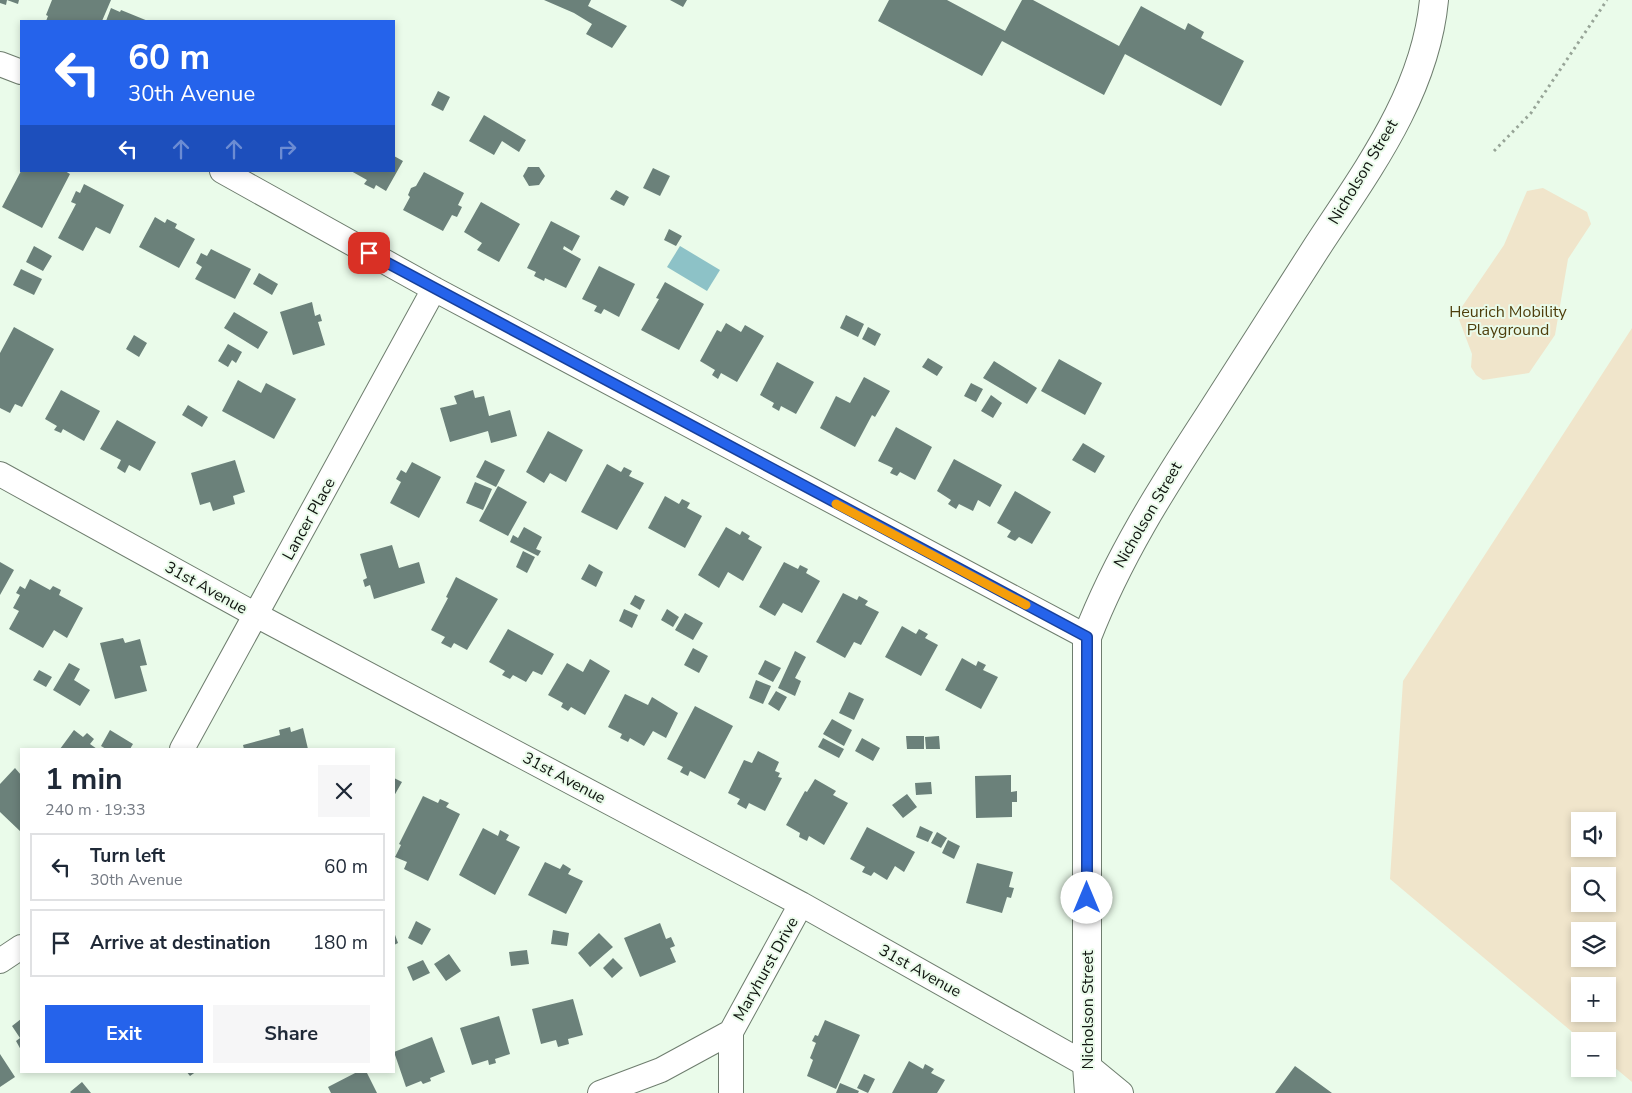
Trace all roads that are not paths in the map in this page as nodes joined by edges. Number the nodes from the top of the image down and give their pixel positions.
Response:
1 (1434, 0) edge
2 (0, 64) edge
3 (20, 72) edge
4 (224, 172) edge
5 (434, 289) junction
6 (0, 474) edge
7 (256, 615) junction
8 (1087, 637) junction
9 (183, 748) edge
10 (802, 904) junction
11 (20, 948) edge
12 (0, 961) edge
13 (732, 1032) junction
14 (1087, 1065) junction
15 (600, 1093) edge
16 (731, 1093) edge
17 (1089, 1093) edge
18 (1121, 1093) edge

1 - 8 street, Nicholson Street
2 - 3 street
4 - 5 street
5 - 7 street, Lancer Place
5 - 8 street
6 - 7 street, 31st Avenue
7 - 9 street, Lancer Place
7 - 10 street, 31st Avenue
8 - 14 street, Nicholson Street
10 - 13 street, Maryhurst Drive
10 - 14 street, 31st Avenue
11 - 12 street
13 - 15 street
13 - 16 street, Maryhurst Drive
14 - 17 street, Nicholson Street
14 - 18 street, 31st Avenue

